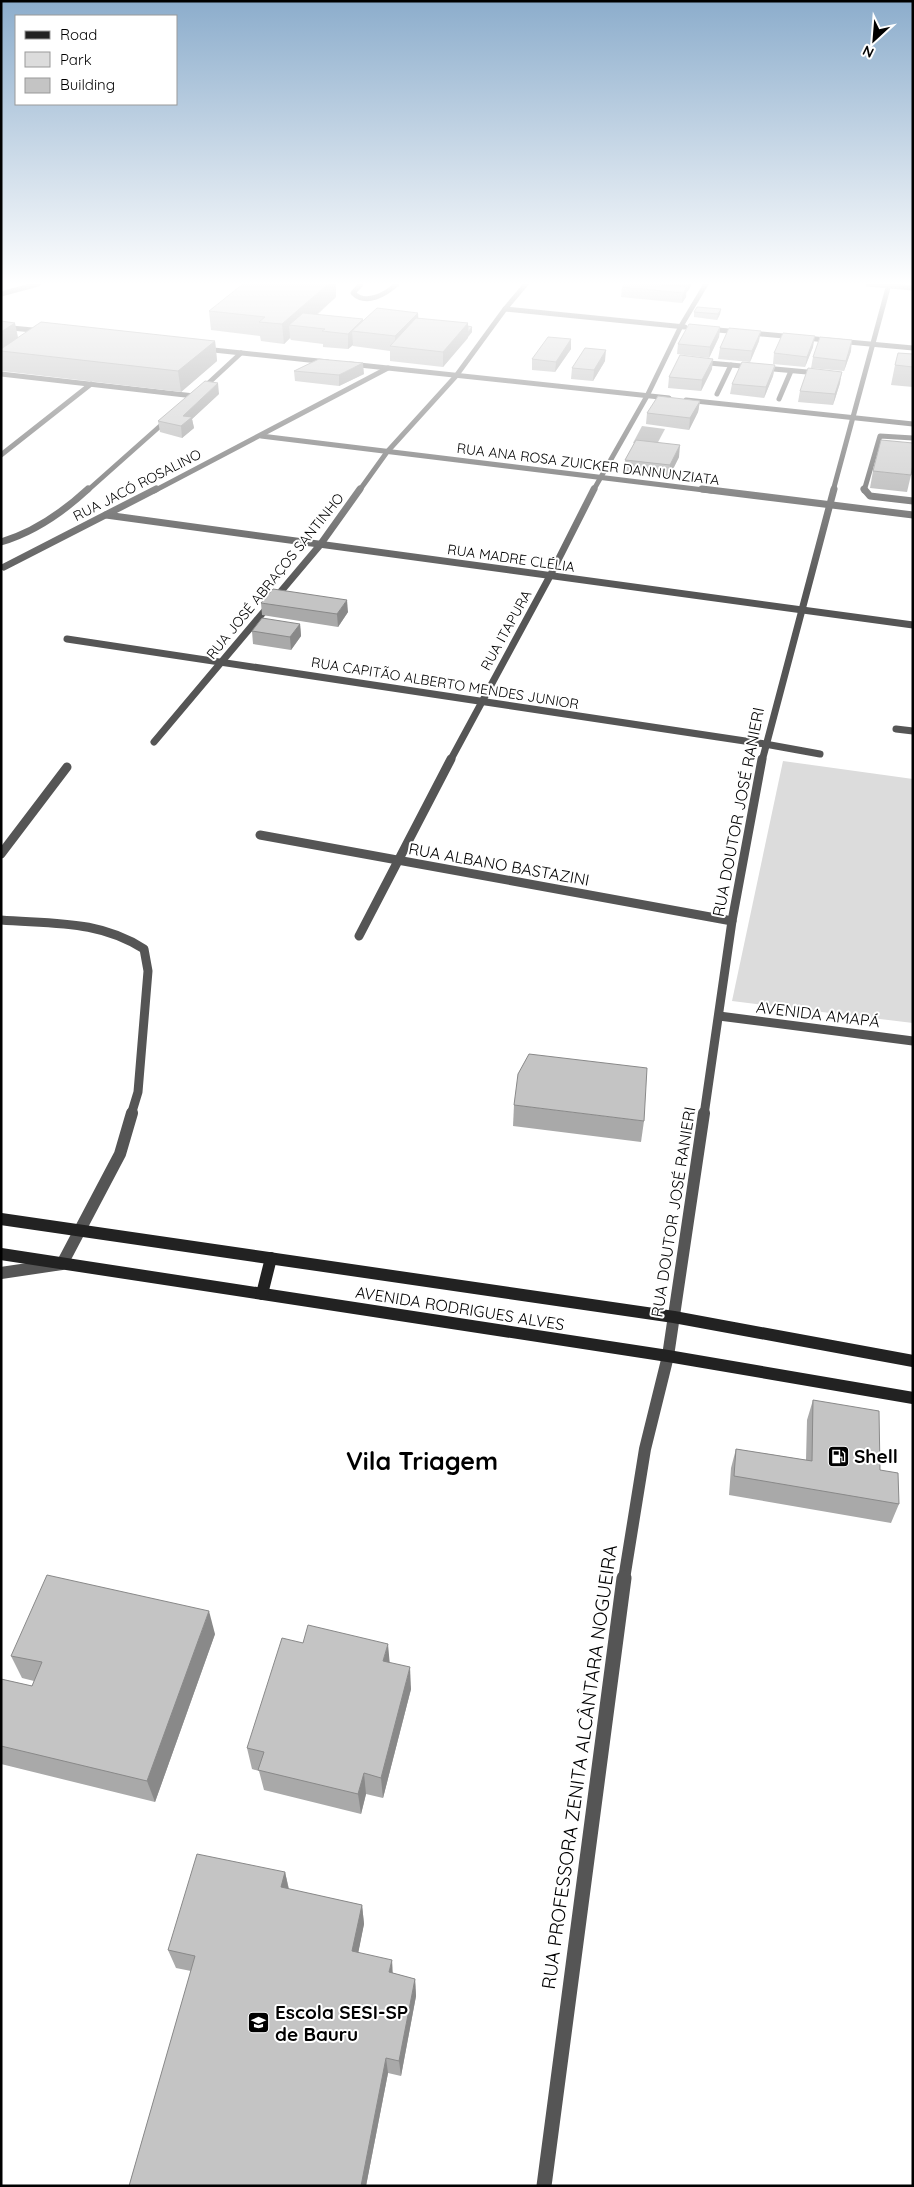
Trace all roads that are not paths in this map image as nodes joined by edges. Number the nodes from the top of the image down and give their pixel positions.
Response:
1 (88, 386) edge
2 (109, 386) edge
3 (205, 386) edge
4 (354, 386) edge
5 (447, 386) edge
6 (552, 386) edge
7 (652, 386) edge
8 (721, 386) edge
9 (785, 386) edge
10 (862, 386) edge
11 (718, 394) dead end
12 (194, 396) junction
13 (647, 396) junction
14 (779, 399) dead end
15 (187, 402) edge
16 (173, 415) edge
17 (854, 418) junction
18 (913, 424) edge
19 (261, 436) junction
20 (913, 438) edge
21 (387, 452) junction
22 (1, 455) edge
23 (599, 478) junction
24 (913, 501) edge
25 (828, 506) junction
26 (913, 515) edge
27 (106, 516) junction
28 (1, 542) edge
29 (320, 545) junction
30 (4, 567) dead end
31 (550, 576) junction
32 (802, 610) junction
33 (913, 625) edge
34 (67, 639) dead end
35 (222, 662) junction
36 (481, 702) junction
37 (896, 729) dead end
38 (913, 731) edge
39 (154, 742) dead end
40 (765, 744) junction
41 (820, 754) dead end
42 (67, 768) dead end
43 (260, 835) dead end
44 (1, 854) edge
45 (398, 861) junction
46 (1, 920) edge
47 (732, 922) junction
48 (359, 936) dead end
49 (719, 1016) junction
50 (913, 1041) edge
51 (1, 1219) edge
52 (82, 1230) junction
53 (1, 1254) edge
54 (271, 1258) junction
55 (62, 1264) junction
56 (1, 1273) edge
57 (262, 1294) junction
58 (674, 1317) junction
59 (668, 1356) junction
60 (913, 1361) edge
61 (913, 1398) edge
62 (544, 2186) edge

1 - 22 street
2 - 12 street
3 - 12 street
4 - 19 street, RUA JACÓ ROSALINO
5 - 21 street, RUA JOSÉ ABRAÇOS SANTINHO
6 - 13 street
7 - 13 street, RUA ITAPURA
8 - 11 street
9 - 14 street
10 - 17 street, RUA DOUTOR JOSÉ RANIERI
12 - 15 street
13 - 17 street
13 - 23 street, RUA ITAPURA
16 - 28 street
17 - 18 street
17 - 25 street, RUA DOUTOR JOSÉ RANIERI
19 - 21 street, RUA ANA ROSA ZUICKER DANNUNZIATA
19 - 27 street, RUA JACÓ ROSALINO
20 - 24 street
21 - 23 street, RUA ANA ROSA ZUICKER DANNUNZIATA
21 - 29 street, RUA JOSÉ ABRAÇOS SANTINHO
23 - 25 street, RUA ANA ROSA ZUICKER DANNUNZIATA
23 - 31 street, RUA ITAPURA
25 - 26 street, RUA ANA ROSA ZUICKER DANNUNZIATA
25 - 32 street, RUA DOUTOR JOSÉ RANIERI
27 - 29 street, RUA MADRE CLÉLIA
27 - 30 street, RUA JACÓ ROSALINO
29 - 31 street, RUA MADRE CLÉLIA
29 - 35 street, RUA JOSÉ ABRAÇOS SANTINHO
31 - 32 street, RUA MADRE CLÉLIA
31 - 36 street, RUA ITAPURA
32 - 33 street, RUA MADRE CLÉLIA
32 - 40 street, RUA DOUTOR JOSÉ RANIERI
34 - 35 street, RUA CAPITÃO ALBERTO MENDES JUNIOR
35 - 36 street, RUA CAPITÃO ALBERTO MENDES JUNIOR
35 - 39 street, RUA JOSÉ ABRAÇOS SANTINHO
36 - 40 street, RUA CAPITÃO ALBERTO MENDES JUNIOR
36 - 45 street, RUA ITAPURA
37 - 38 street
40 - 41 street, RUA CAPITÃO ALBERTO MENDES JUNIOR
40 - 47 street, RUA DOUTOR JOSÉ RANIERI
42 - 44 street
43 - 45 street, RUA ALBANO BASTAZINI
45 - 47 street, RUA ALBANO BASTAZINI
45 - 48 street, RUA ITAPURA
46 - 52 street
47 - 49 street, RUA DOUTOR JOSÉ RANIERI
49 - 50 street, AVENIDA AMAPÁ
49 - 58 street, RUA DOUTOR JOSÉ RANIERI
51 - 52 main road, AVENIDA RODRIGUES ALVES
52 - 54 main road, AVENIDA RODRIGUES ALVES
52 - 55 street
53 - 55 main road, AVENIDA RODRIGUES ALVES
54 - 57 main road
54 - 58 main road, AVENIDA RODRIGUES ALVES
55 - 56 street
55 - 57 main road, AVENIDA RODRIGUES ALVES
57 - 59 main road, AVENIDA RODRIGUES ALVES
58 - 59 street, RUA DOUTOR JOSÉ RANIERI
58 - 60 main road, AVENIDA RODRIGUES ALVES
59 - 61 main road, AVENIDA RODRIGUES ALVES
59 - 62 street, RUA PROFESSORA ZENITA ALCÂNTARA NOGUEIRA

